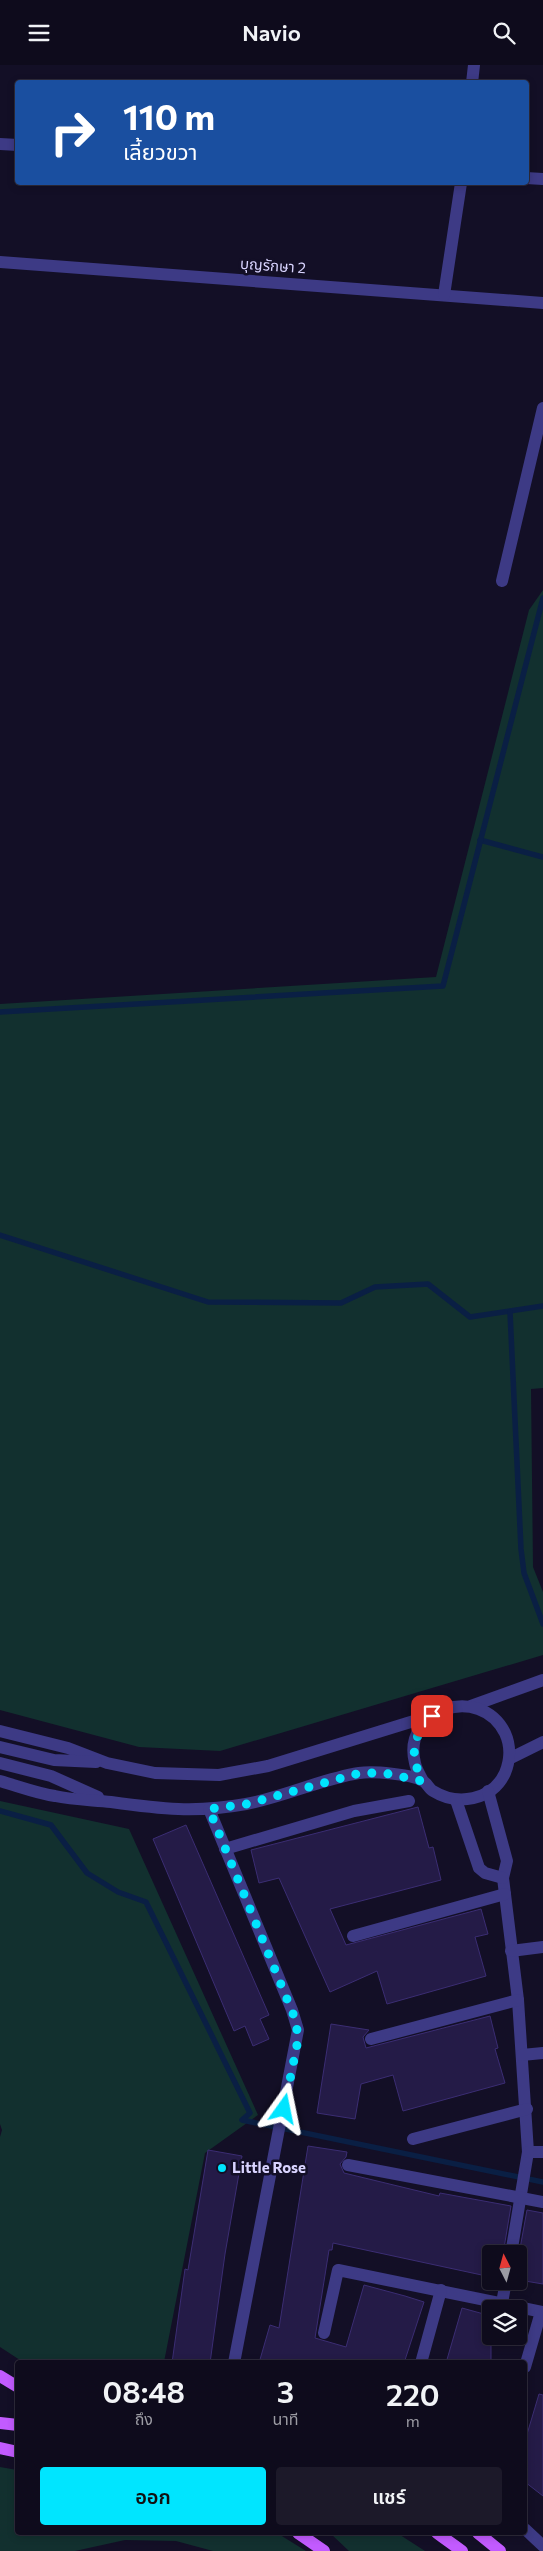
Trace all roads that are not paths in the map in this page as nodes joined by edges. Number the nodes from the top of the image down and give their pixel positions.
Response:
1 (474, 65) edge
2 (472, 80) edge
3 (0, 144) edge
4 (15, 145) edge
5 (529, 178) edge
6 (543, 179) edge
7 (461, 185) edge
8 (0, 262) edge
9 (444, 295) junction
10 (543, 303) edge
11 (543, 408) edge
12 (502, 581) dead end
13 (543, 1680) edge
14 (471, 1706) junction
15 (432, 1716) junction
16 (0, 1731) edge
17 (543, 1743) edge
18 (0, 1747) edge
19 (509, 1759) junction
20 (0, 1763) edge
21 (107, 1763) junction
22 (0, 1781) edge
23 (422, 1781) junction
24 (488, 1791) junction
25 (456, 1800) junction
26 (409, 1801) dead end
27 (109, 1802) junction
28 (209, 1809) junction
29 (225, 1849) junction
30 (503, 1879) junction
31 (504, 1893) junction
32 (353, 1936) dead end
33 (543, 1947) edge
34 (511, 1951) junction
35 (518, 2000) junction
36 (371, 2039) dead end
37 (543, 2053) edge
38 (522, 2055) junction
39 (527, 2109) junction
40 (412, 2139) dead end
41 (543, 2152) edge
42 (528, 2155) junction
43 (348, 2165) dead end
44 (522, 2193) junction
45 (543, 2202) edge
46 (513, 2245) edge
47 (441, 2291) junction
48 (487, 2300) edge
49 (527, 2309) edge
50 (542, 2312) edge
51 (324, 2333) dead end
52 (235, 2360) edge
53 (423, 2360) edge
54 (527, 2361) edge
55 (0, 2376) edge
56 (15, 2385) edge
57 (0, 2423) edge
58 (15, 2425) edge
59 (0, 2448) edge
60 (15, 2451) edge
61 (527, 2531) edge
62 (301, 2535) edge
63 (440, 2535) edge
64 (480, 2535) edge
65 (543, 2546) edge
66 (324, 2551) edge
67 (462, 2551) edge
68 (500, 2551) edge

1 - 2 street
3 - 4 street
5 - 6 street
7 - 9 street
8 - 9 street, บุญรักษา 2
9 - 10 street, บุญรักษา 2
11 - 12 street
13 - 14 street
14 - 15 street
14 - 19 street
15 - 21 street
15 - 23 street
16 - 21 street
17 - 19 street
18 - 21 street
19 - 24 street
20 - 27 street
22 - 27 street
23 - 25 street
23 - 28 street
24 - 25 street
24 - 30 street
25 - 30 street
26 - 29 street
27 - 28 street
28 - 29 street
29 - 52 street
30 - 31 street
31 - 32 street
31 - 34 street
33 - 34 street
34 - 35 street
35 - 36 street
35 - 38 street
37 - 38 street
38 - 39 street
39 - 40 street
39 - 42 street
41 - 42 street
42 - 44 street
43 - 44 street
44 - 45 street
44 - 46 street
47 - 48 street
47 - 51 street
47 - 53 street
49 - 50 street
50 - 54 street
55 - 56 main road
57 - 58 main road
59 - 60 main road
61 - 65 street
62 - 66 main road
63 - 67 main road
64 - 68 main road

